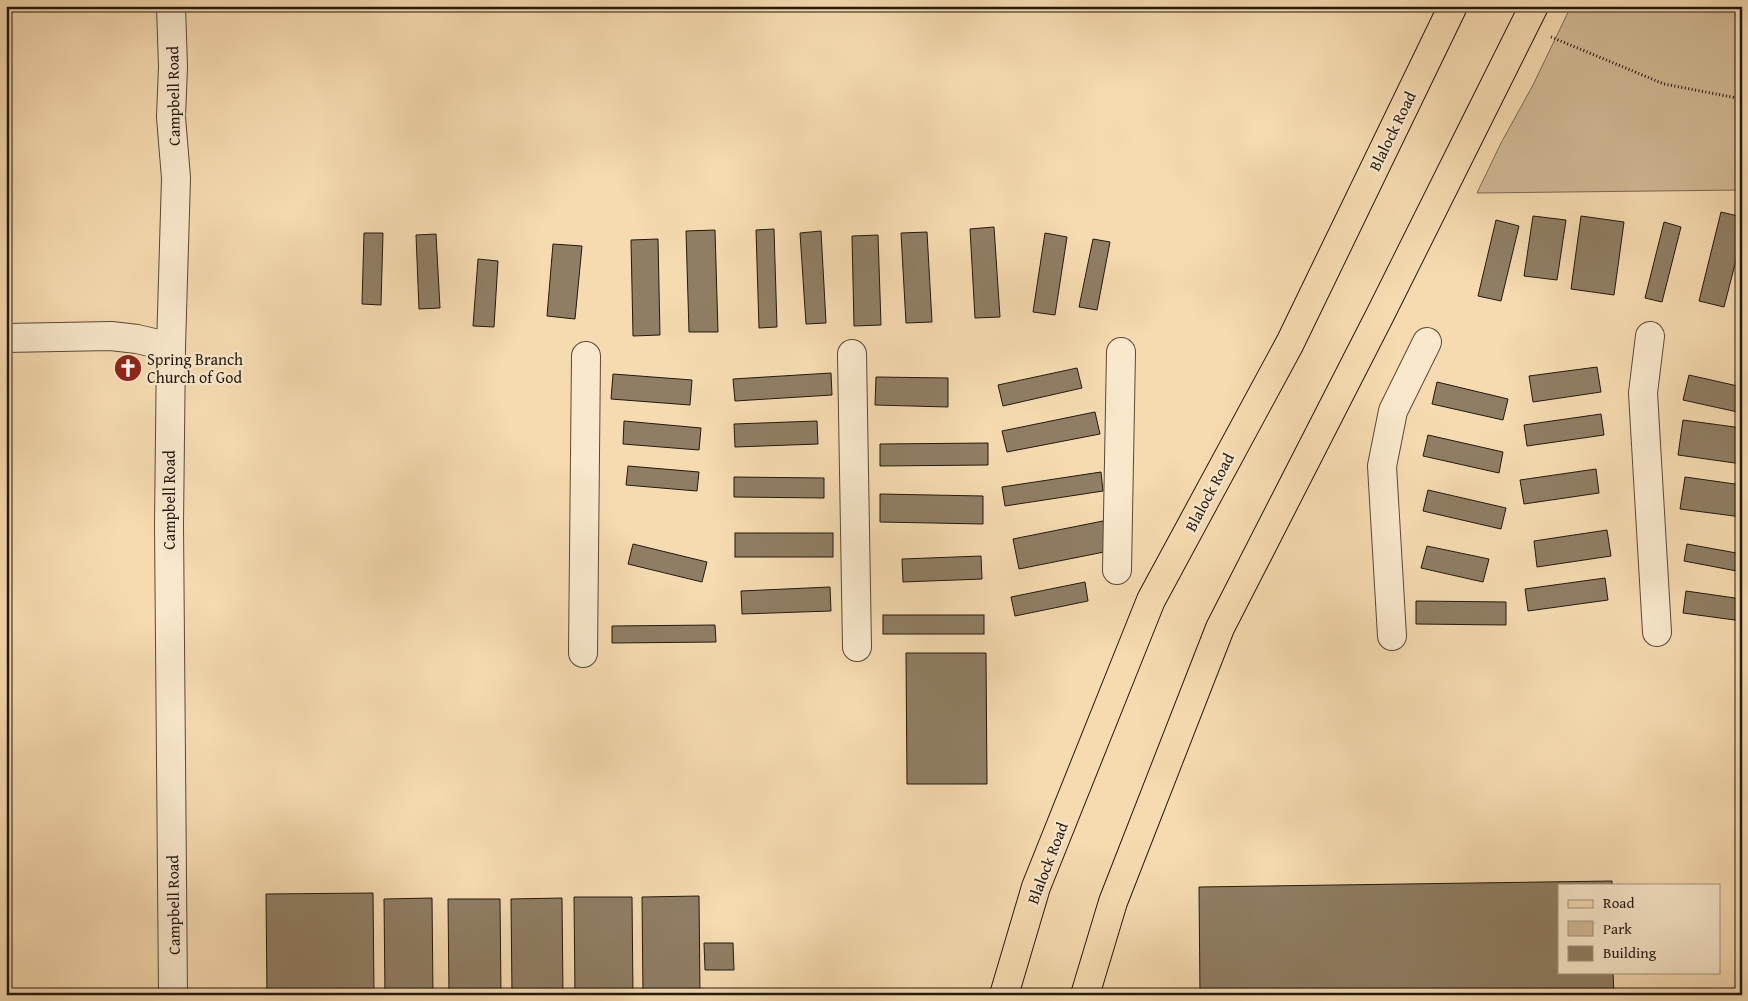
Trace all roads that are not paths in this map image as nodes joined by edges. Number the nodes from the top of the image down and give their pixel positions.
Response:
1 (171, 6) edge
2 (1453, 6) edge
3 (1534, 6) edge
4 (1650, 336) dead end
5 (6, 338) edge
6 (1427, 342) dead end
7 (171, 347) junction
8 (1121, 352) dead end
9 (852, 354) dead end
10 (586, 356) dead end
11 (1117, 570) dead end
12 (1657, 632) dead end
13 (1392, 636) dead end
14 (857, 647) dead end
15 (583, 653) dead end
16 (174, 995) edge
17 (1004, 995) edge
18 (1085, 995) edge

1 - 7 street, Campbell Road
2 - 17 main road, Blalock Road
3 - 18 main road
4 - 12 street
5 - 7 street
6 - 13 street
7 - 16 street, Campbell Road
8 - 11 street
9 - 14 street
10 - 15 street

